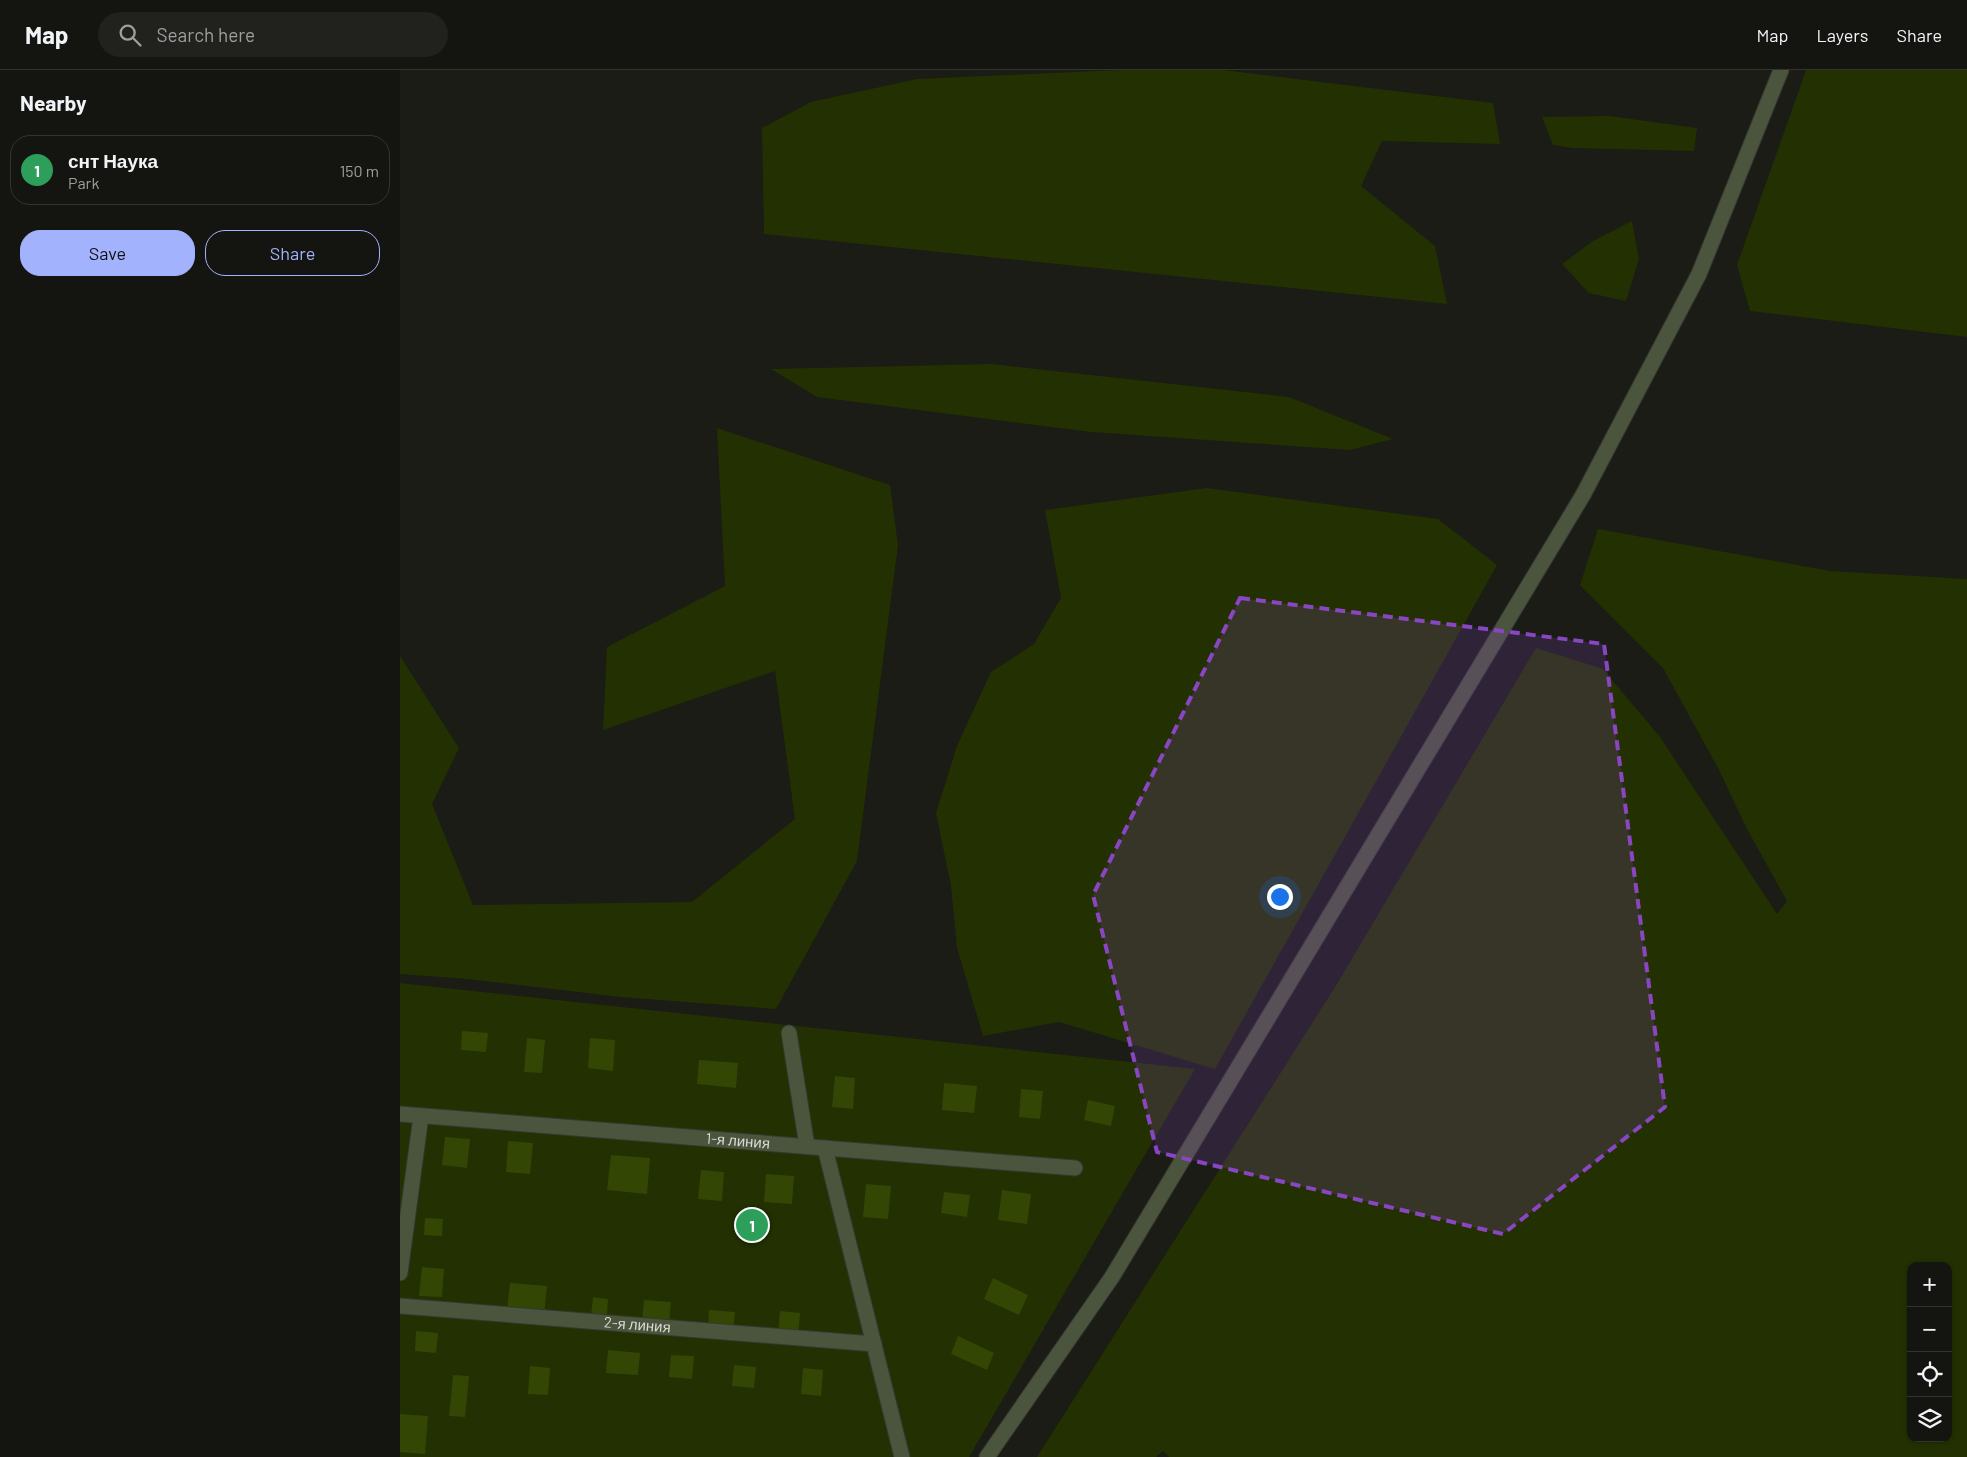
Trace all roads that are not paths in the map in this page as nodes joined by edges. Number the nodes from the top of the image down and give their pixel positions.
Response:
1 (1781, 70) edge
2 (790, 1033) dead end
3 (400, 1114) edge
4 (421, 1116) junction
5 (807, 1146) junction
6 (824, 1148) junction
7 (1075, 1168) dead end
8 (400, 1273) edge
9 (400, 1306) edge
10 (874, 1344) junction
11 (902, 1457) edge
12 (987, 1457) edge

1 - 12 street
2 - 5 street
3 - 4 street, 1-я линия
4 - 5 street, 1-я линия
4 - 8 street
5 - 6 street, 1-я линия
6 - 7 street, 1-я линия
6 - 10 street
9 - 10 street, 2-я линия
10 - 11 street

